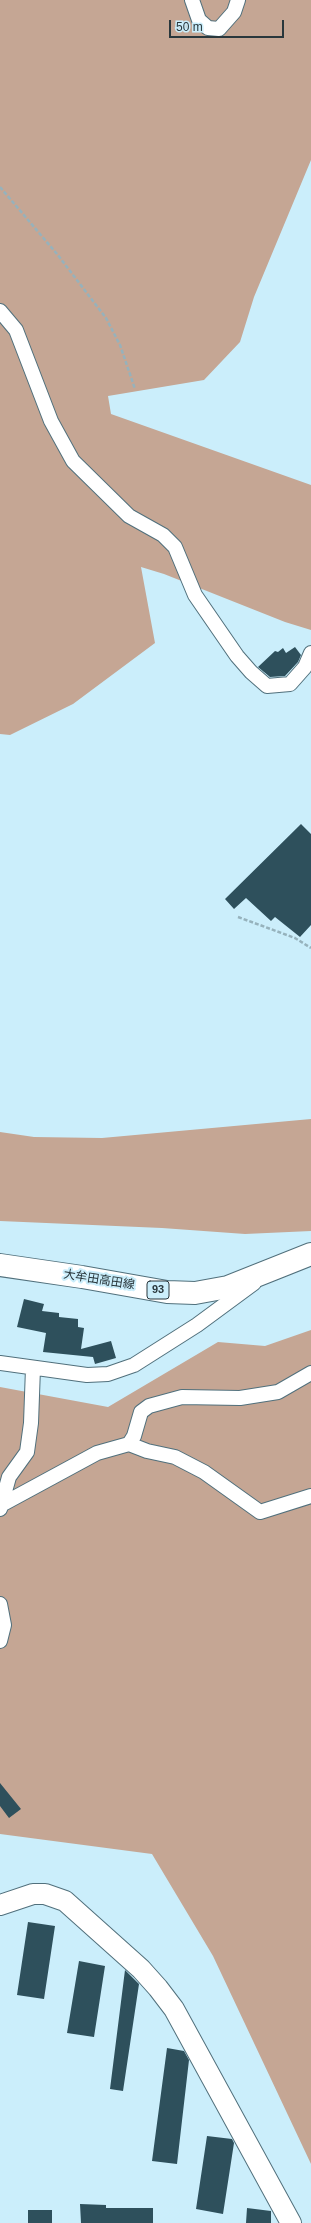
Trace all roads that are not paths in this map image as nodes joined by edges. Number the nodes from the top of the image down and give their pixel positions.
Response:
1 (192, 0) edge
2 (238, 0) edge
3 (0, 310) edge
4 (311, 653) edge
5 (311, 1254) edge
6 (0, 1265) edge
7 (266, 1273) junction
8 (0, 1363) edge
9 (33, 1368) junction
10 (311, 1374) edge
11 (129, 1444) junction
12 (311, 1496) edge
13 (0, 1507) edge
14 (0, 1604) edge
15 (0, 1641) edge
16 (0, 1905) edge
17 (291, 2223) edge

1 - 2 street
3 - 4 street
5 - 7 main road, 大牟田高田線 / 93
6 - 7 main road, 大牟田高田線 / 93
7 - 9 street
8 - 9 street
9 - 13 street
10 - 11 street
11 - 12 street
11 - 13 street
14 - 15 street
16 - 17 street

